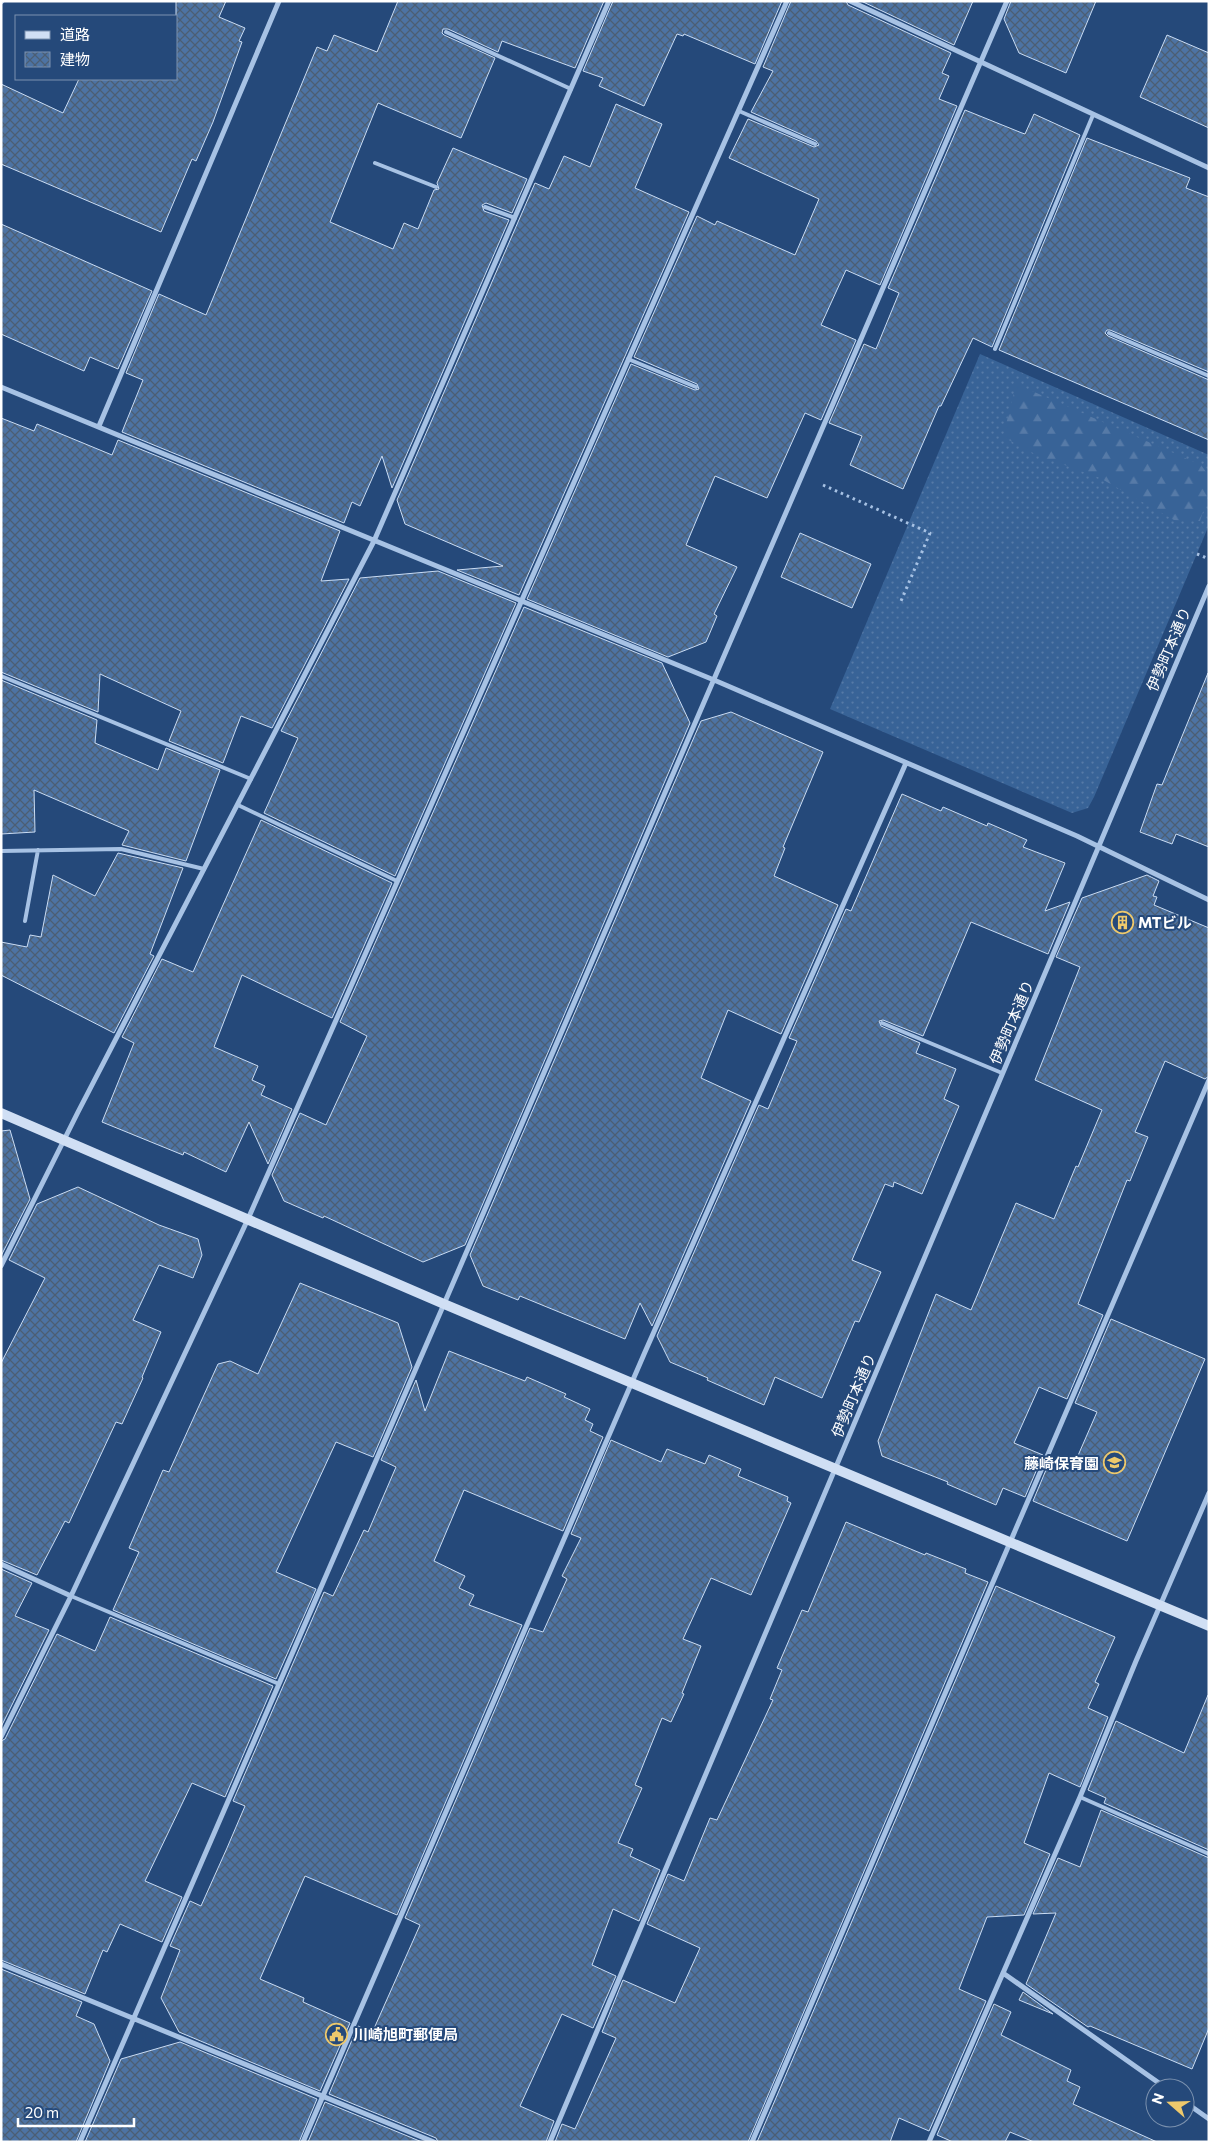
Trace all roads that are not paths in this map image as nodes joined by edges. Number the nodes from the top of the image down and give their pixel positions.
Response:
1 (279, 1) edge
2 (609, 1) edge
3 (787, 1) edge
4 (850, 1) edge
5 (1007, 1) edge
6 (446, 32) dead end
7 (980, 63) junction
8 (571, 89) junction
9 (739, 111) junction
10 (1093, 115) junction
11 (815, 144) dead end
12 (375, 163) dead end
13 (1209, 168) edge
14 (436, 187) dead end
15 (485, 207) dead end
16 (515, 218) junction
17 (1109, 333) dead end
18 (995, 349) dead end
19 (628, 359) junction
20 (1209, 376) edge
21 (1, 387) edge
22 (696, 387) dead end
23 (99, 426) junction
24 (374, 541) junction
25 (1209, 586) edge
26 (521, 601) junction
27 (1, 676) edge
28 (714, 680) junction
29 (906, 762) junction
30 (251, 779) junction
31 (238, 805) junction
32 (1098, 845) junction
33 (38, 850) junction
34 (1, 851) edge
35 (204, 869) junction
36 (397, 881) junction
37 (1209, 900) edge
38 (26, 921) dead end
39 (882, 1023) dead end
40 (1002, 1074) junction
41 (1209, 1080) edge
42 (1, 1113) edge
43 (64, 1140) junction
44 (248, 1220) junction
45 (1, 1266) edge
46 (444, 1304) junction
47 (632, 1383) junction
48 (836, 1468) junction
49 (1209, 1493) edge
50 (1010, 1542) junction
51 (1, 1564) edge
52 (72, 1596) junction
53 (1160, 1605) junction
54 (1209, 1626) edge
55 (279, 1684) junction
56 (1, 1738) edge
57 (1080, 1798) junction
58 (1209, 1854) edge
59 (1, 1964) edge
60 (1004, 1973) junction
61 (133, 2019) junction
62 (1152, 2078) edge
63 (322, 2096) junction
64 (1195, 2109) edge
65 (1209, 2119) edge
66 (80, 2142) edge
67 (303, 2142) edge
68 (434, 2142) edge
69 (550, 2142) edge
70 (752, 2142) edge
71 (929, 2142) edge

1 - 23 street
2 - 8 street
3 - 9 street
4 - 7 street
5 - 7 street
6 - 8 lane
7 - 10 street
7 - 28 street
8 - 16 street
9 - 11 lane
9 - 19 street
10 - 13 street
10 - 18 lane
12 - 14 lane
15 - 16 lane
16 - 24 street
17 - 20 lane
19 - 22 lane
19 - 26 street
21 - 23 street
23 - 24 street
24 - 26 street
24 - 30 street
25 - 32 street, 伊勢町本通り
26 - 28 street
26 - 36 street
27 - 30 lane
28 - 29 street
28 - 46 street
29 - 32 street
29 - 47 street
30 - 31 street
31 - 35 street
31 - 36 lane
32 - 37 street
32 - 40 street, 伊勢町本通り
33 - 34 lane
33 - 35 lane
33 - 38 lane
35 - 43 street
36 - 44 street
39 - 40 lane
40 - 48 street, 伊勢町本通り
41 - 50 street
42 - 43 street
43 - 44 street
43 - 45 street
44 - 46 street
44 - 52 street
46 - 47 street
46 - 55 street
47 - 48 street
47 - 63 street
48 - 50 street
48 - 69 street, 伊勢町本通り
49 - 53 street
50 - 53 street
50 - 70 street
51 - 52 street
52 - 55 lane
52 - 56 street
53 - 54 street
53 - 57 street
55 - 61 street
57 - 58 lane
57 - 60 street
59 - 61 street
60 - 62 street
60 - 71 street
61 - 63 street
61 - 66 street
63 - 67 street
63 - 68 street
64 - 65 street

